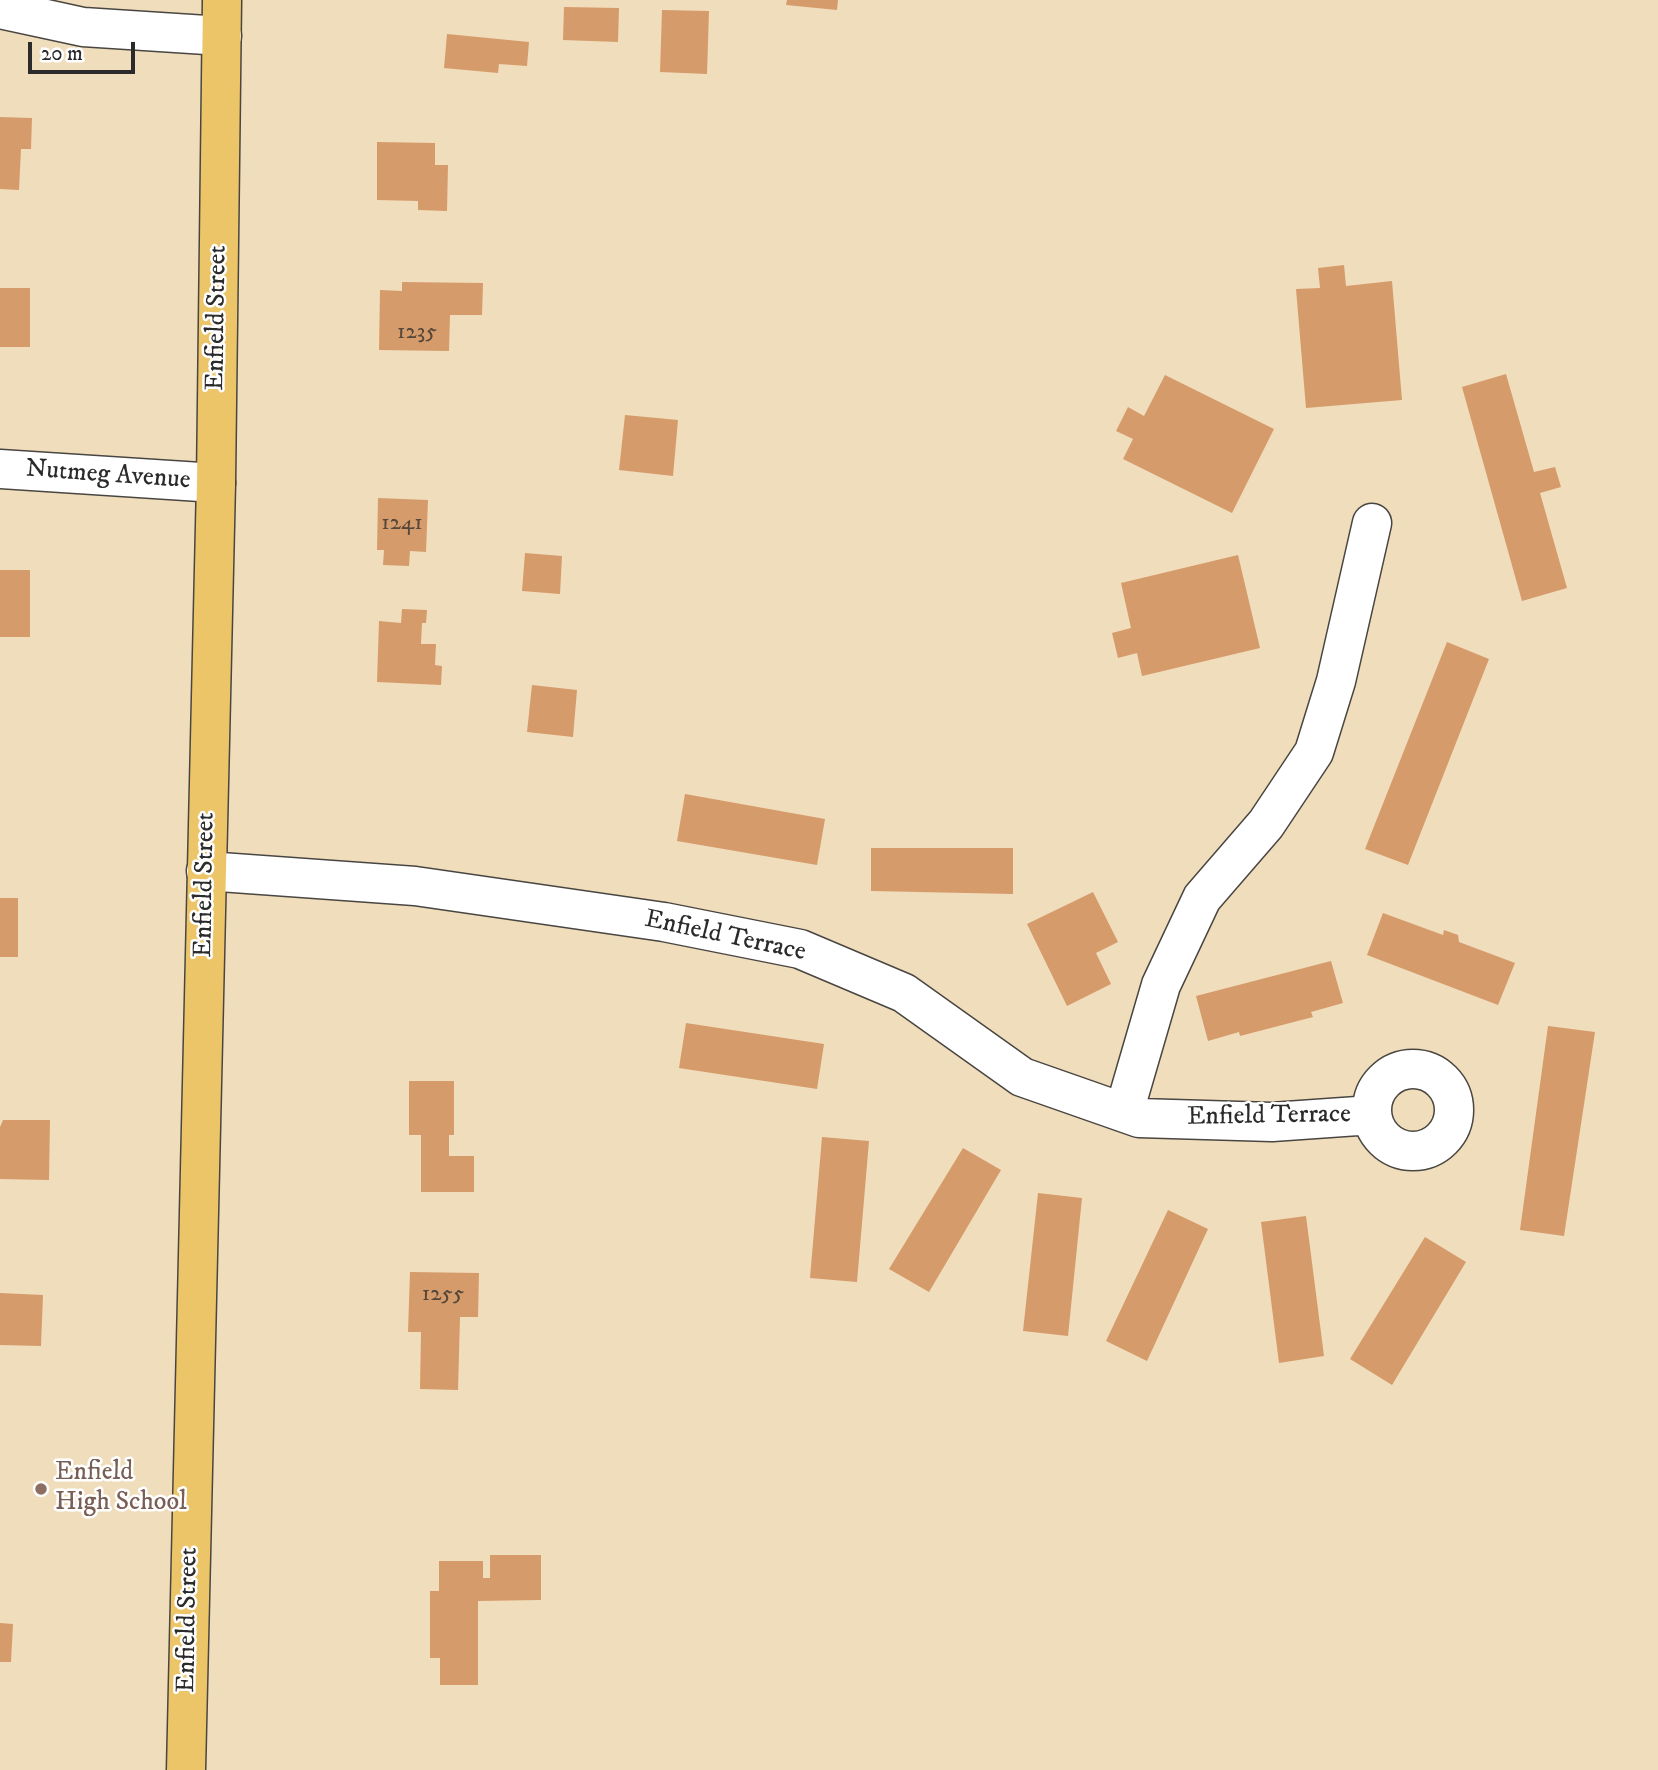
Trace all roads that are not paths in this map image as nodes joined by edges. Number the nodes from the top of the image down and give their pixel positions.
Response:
1 (0, 9) edge
2 (222, 18) edge
3 (0, 469) edge
4 (216, 483) junction
5 (1372, 523) dead end
6 (206, 871) junction
7 (1124, 1112) junction
8 (1372, 1115) dead end
9 (186, 1770) edge

1 - 2 street
2 - 4 main road, Enfield Street
3 - 4 street, Nutmeg Avenue
4 - 6 main road, Enfield Street
5 - 7 street
6 - 7 street, Enfield Terrace
6 - 9 main road, Enfield Street
7 - 8 street, Enfield Terrace

